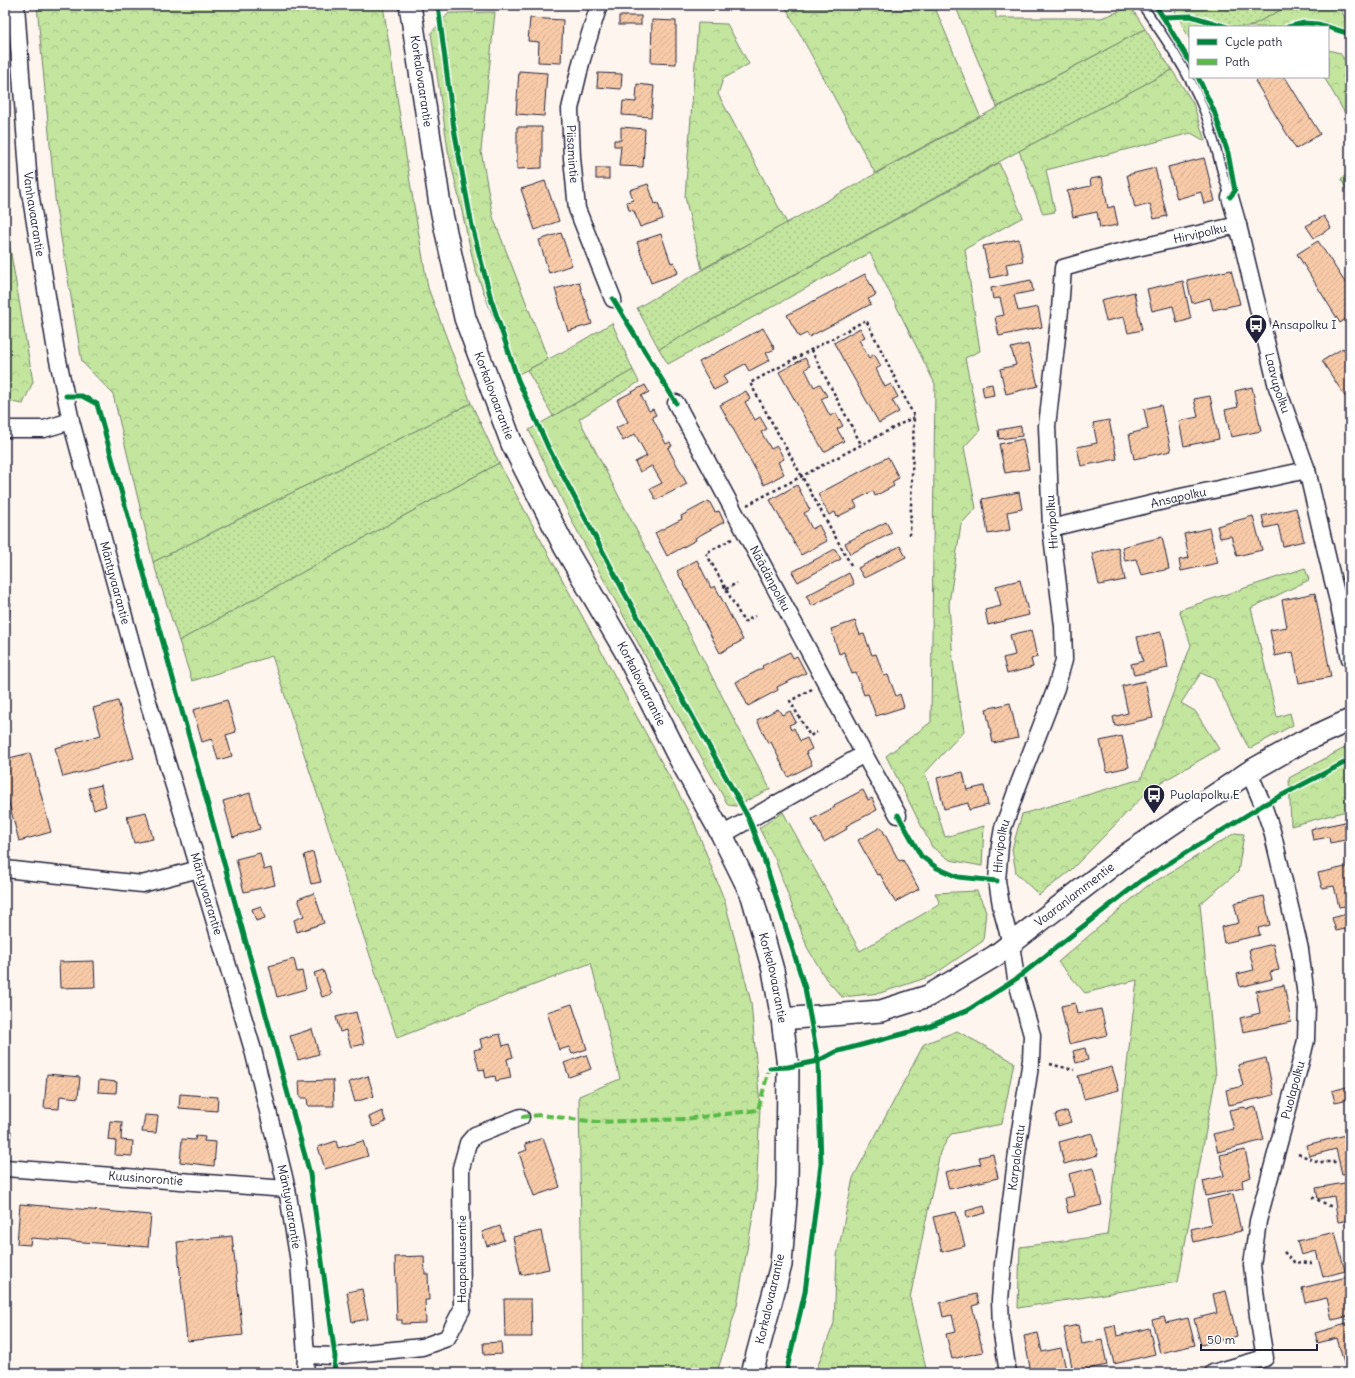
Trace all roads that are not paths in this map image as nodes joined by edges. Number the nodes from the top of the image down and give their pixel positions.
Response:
1 (16, 5) edge
2 (410, 5) edge
3 (599, 5) edge
4 (1142, 5) edge
5 (1230, 197) joint
6 (1238, 225) junction
7 (612, 299) dead end
8 (676, 403) dead end
9 (71, 421) junction
10 (5, 429) edge
11 (1307, 470) junction
12 (1051, 528) junction
13 (1350, 659) edge
14 (1350, 720) edge
15 (864, 754) junction
16 (1249, 772) junction
17 (898, 815) dead end
18 (722, 835) junction
19 (5, 869) edge
20 (199, 869) junction
21 (1011, 944) junction
22 (782, 1019) junction
23 (521, 1117) dead end
24 (5, 1168) edge
25 (287, 1189) junction
26 (306, 1354) junction
27 (305, 1373) edge
28 (752, 1373) edge
29 (1008, 1373) edge
30 (1213, 1373) edge

1 - 9 street, Vanhavaarantie
2 - 18 street, Korkalovaarantie
3 - 7 street, Piisamintie
4 - 5 lane, Laavupolku
5 - 6 street, Laavupolku
6 - 11 street, Laavupolku
6 - 12 street, Hirvipolku
8 - 15 street, Näädänpolku
9 - 10 street
9 - 20 street, Mäntyvaarantie
11 - 12 street, Ansapolku
11 - 13 street, Laavupolku
12 - 21 street, Hirvipolku
14 - 16 street, Vaaranlammentie
15 - 17 street, Näädänpolku
15 - 18 street
16 - 21 street, Vaaranlammentie
16 - 30 street, Puolapolku
18 - 22 street, Korkalovaarantie
19 - 20 street
20 - 25 street, Mäntyvaarantie
21 - 22 street, Vaaranlammentie
21 - 29 street, Karpalokatu
22 - 28 street, Korkalovaarantie
23 - 26 street, Haapakuusentie
24 - 25 street, Kuusinorontie
25 - 26 street, Mäntyvaarantie
26 - 27 street, Mäntyvaarantie

